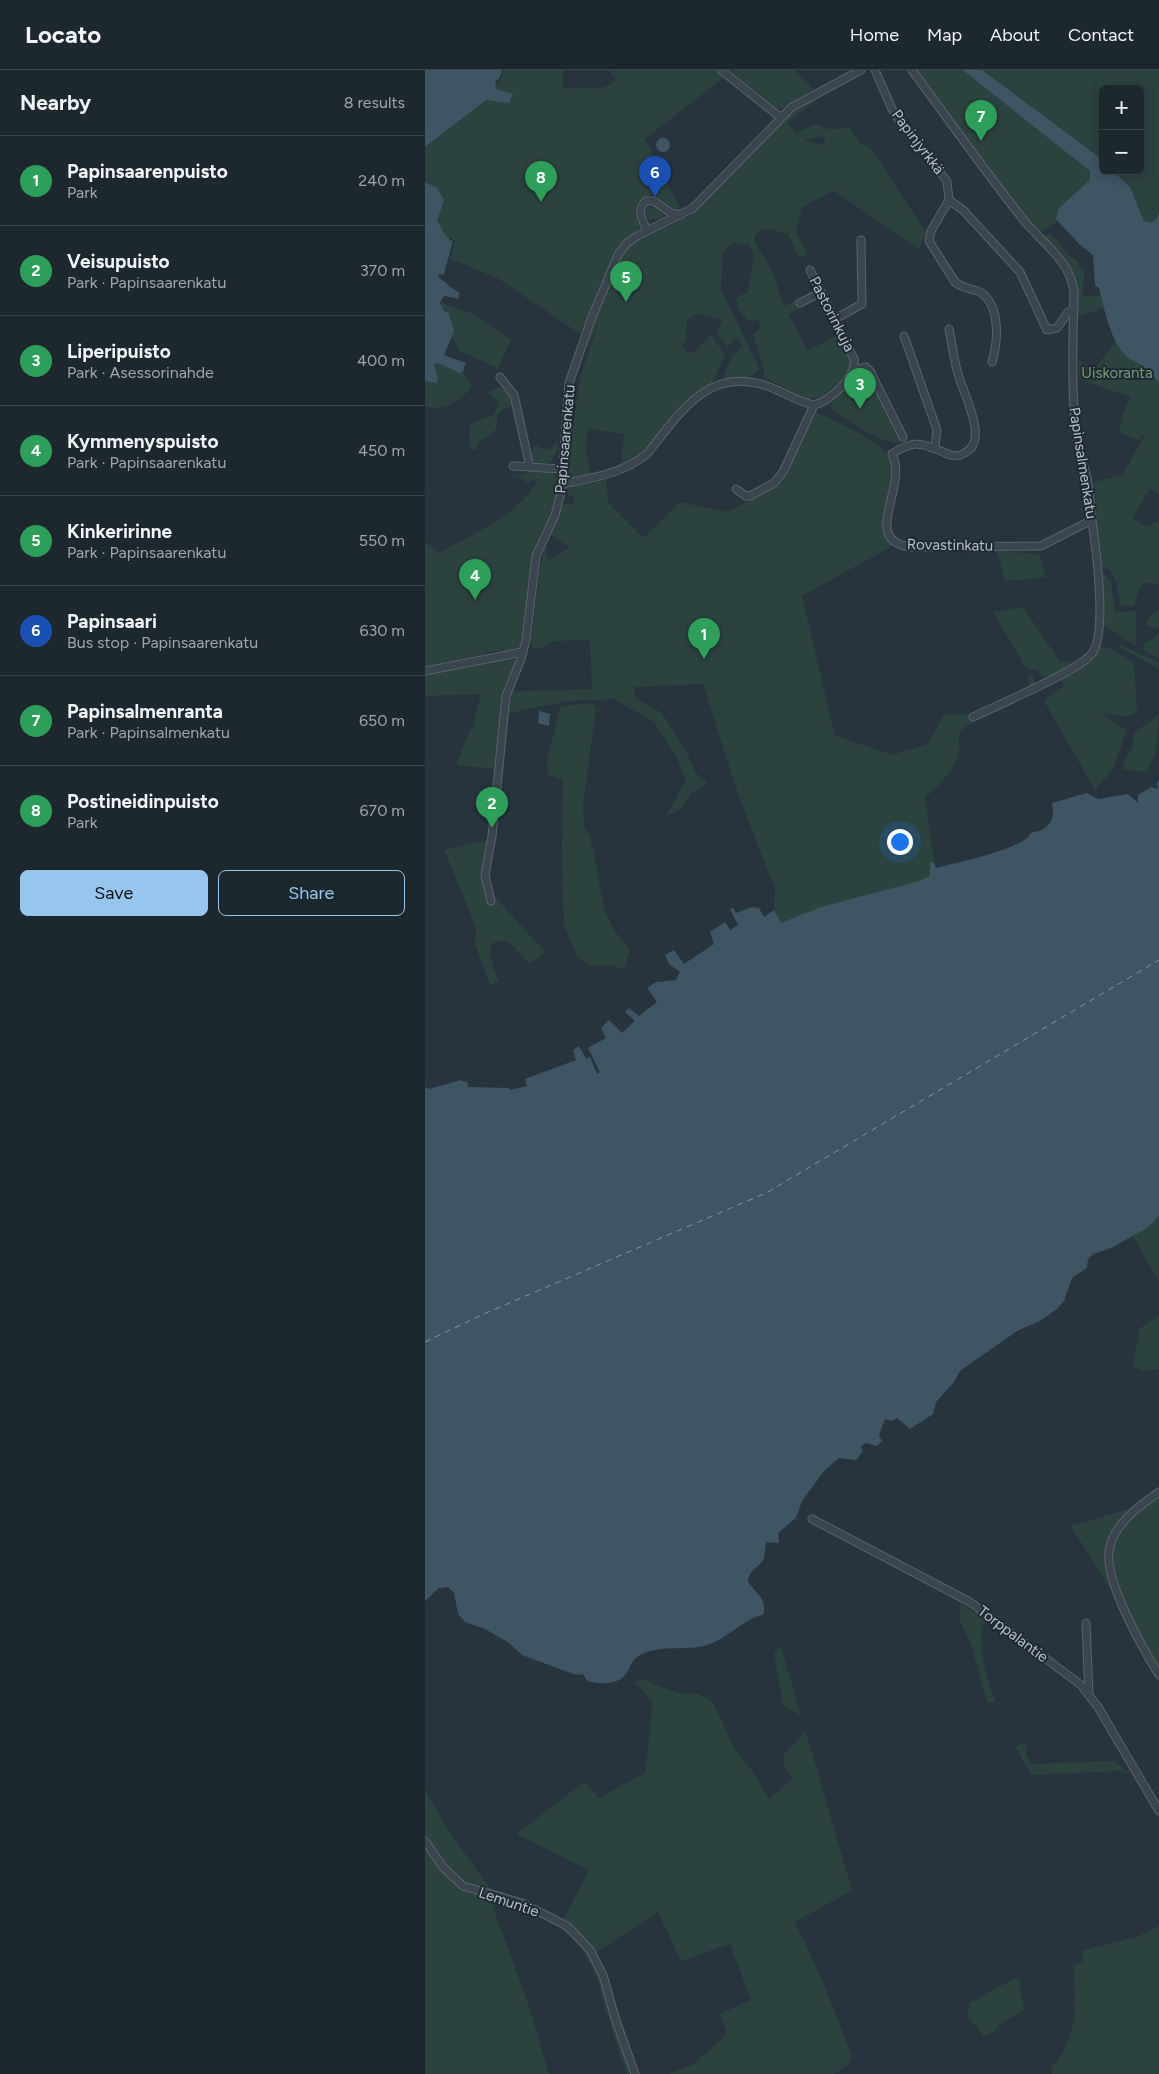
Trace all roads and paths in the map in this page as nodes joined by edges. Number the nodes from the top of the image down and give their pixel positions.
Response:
1 (721, 70) edge
2 (861, 70) edge
3 (875, 70) edge
4 (912, 70) edge
5 (780, 117) junction
6 (949, 200) junction
7 (682, 215) junction
8 (647, 230) junction
9 (861, 240) dead end
10 (810, 270) dead end
11 (821, 292) junction
12 (800, 303) dead end
13 (1074, 309) junction
14 (835, 319) junction
15 (949, 329) dead end
16 (904, 336) dead end
17 (992, 362) dead end
18 (854, 370) junction
19 (500, 377) dead end
20 (817, 404) junction
21 (903, 437) dead end
22 (935, 448) junction
23 (513, 466) dead end
24 (530, 467) junction
25 (561, 469) junction
26 (562, 484) junction
27 (736, 489) dead end
28 (1092, 520) junction
29 (522, 652) junction
30 (425, 671) edge
31 (973, 717) dead end
32 (491, 901) dead end
33 (1159, 1492) edge
34 (812, 1519) dead end
35 (1085, 1623) dead end
36 (1159, 1675) edge
37 (1089, 1695) junction
38 (1159, 1811) edge
39 (425, 1841) edge
40 (425, 1852) edge
41 (433, 1854) junction
42 (635, 2074) edge

1 - 5 street
2 - 5 street, Papinsaarenkatu
3 - 6 street, Papinjyrkkä
4 - 13 street, Papinsalmenkatu
5 - 7 street, Papinsaarenkatu
6 - 13 street
6 - 17 street
7 - 8 street, Papinsaarenkatu
7 - 8 street
8 - 25 street, Papinsaarenkatu
9 - 14 street
10 - 11 street, Pastorinkuja
11 - 12 street
11 - 14 street, Pastorinkuja
13 - 28 street, Papinsalmenkatu
14 - 18 street, Pastorinkuja
15 - 22 street
16 - 22 street
18 - 20 street, Pastorinkuja
18 - 21 street
19 - 24 street
20 - 26 street
20 - 27 street
22 - 28 street, Rovastinkatu
23 - 24 street
24 - 25 street
25 - 26 street, Papinsaarenkatu
26 - 29 street, Papinsaarenkatu
28 - 31 street, Papinsalmenkatu
29 - 30 street
29 - 32 street, Papinsaarenkatu
33 - 36 street
34 - 37 street, Torppalantie
35 - 37 street
37 - 38 street, Torppalantie
39 - 41 street, Lemuntie
40 - 41 street
41 - 42 street, Lemuntie

